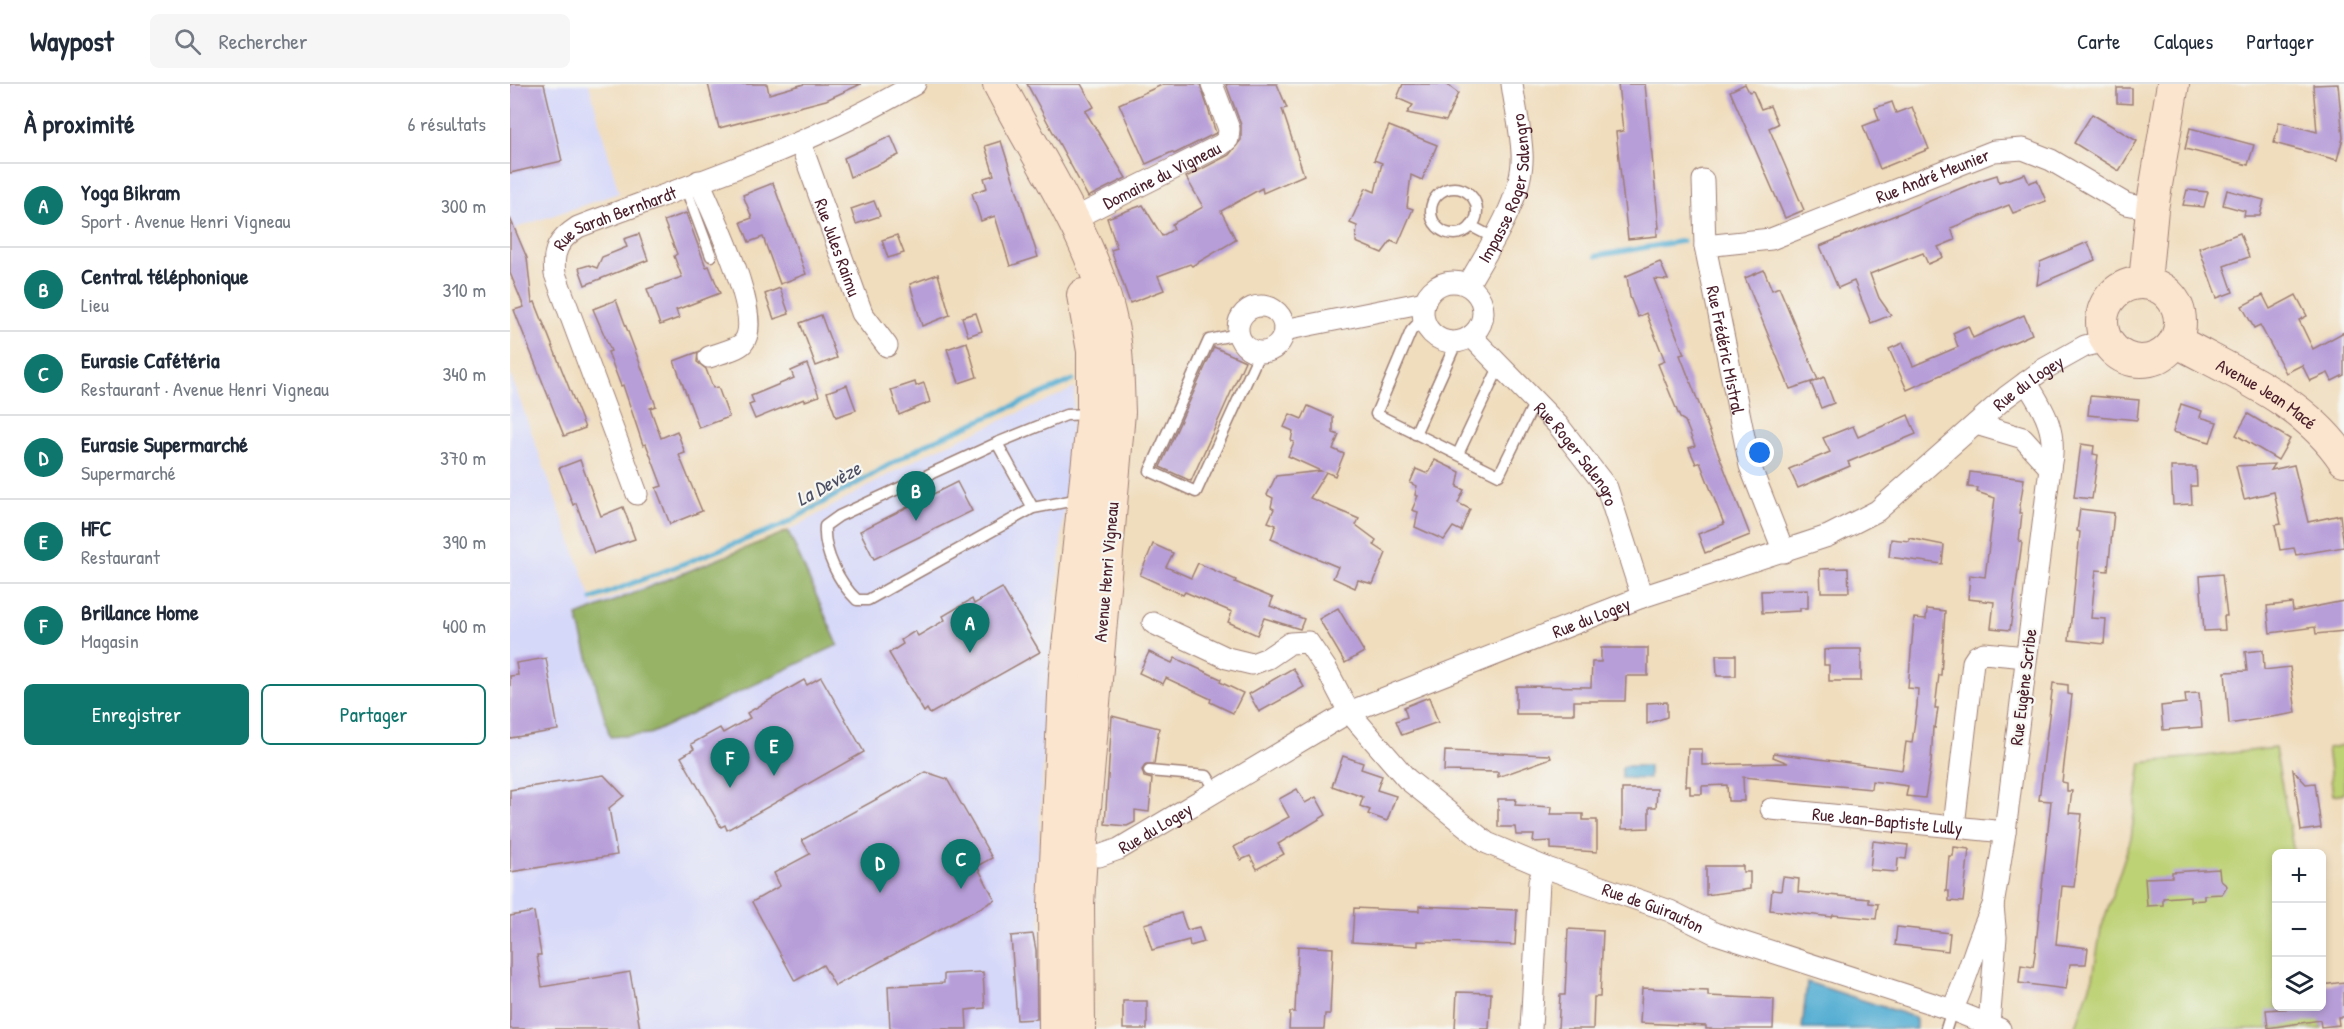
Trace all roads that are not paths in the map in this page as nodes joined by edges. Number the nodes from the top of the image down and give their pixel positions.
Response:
1 (915, 84) edge
2 (999, 84) edge
3 (1212, 84) edge
4 (1512, 84) edge
5 (2173, 84) edge
6 (800, 142) junction
7 (1703, 180) dead end
8 (692, 184) junction
9 (2152, 209) junction
10 (1067, 216) junction
11 (1471, 226) junction
12 (1494, 238) junction
13 (1705, 246) junction
14 (711, 256) dead end
15 (2145, 282) junction
16 (1467, 285) junction
17 (1424, 310) junction
18 (1284, 330) junction
19 (1238, 334) junction
20 (1464, 339) junction
21 (2106, 341) junction
22 (2176, 341) junction
23 (887, 346) dead end
24 (1260, 352) junction
25 (709, 357) dead end
26 (1500, 365) junction
27 (2026, 382) junction
28 (1535, 402) junction
29 (1093, 414) junction
30 (1976, 424) junction
31 (1415, 434) junction
32 (2339, 442) edge
33 (997, 443) junction
34 (1458, 454) junction
35 (2050, 468) junction
36 (637, 494) dead end
37 (1097, 502) junction
38 (1033, 508) junction
39 (1784, 552) junction
40 (1642, 597) junction
41 (1153, 623) dead end
42 (2026, 657) junction
43 (1349, 712) junction
44 (1149, 771) dead end
45 (1216, 791) junction
46 (1771, 809) dead end
47 (1954, 826) junction
48 (2005, 832) junction
49 (1068, 854) junction
50 (1544, 867) junction
51 (1993, 906) junction
52 (1949, 1020) edge
53 (1994, 1027) edge
54 (1055, 1029) edge
55 (1079, 1029) edge
56 (1531, 1029) edge

1 - 6 street, Rue Sarah Bernhardt
2 - 10 street, Avenue Henri Vigneau
3 - 10 street, Domaine du Vigneau
4 - 12 street, Impasse Roger Salengro
5 - 9 street
6 - 8 street, Rue Sarah Bernhardt
6 - 23 street, Rue Jules Raimu
7 - 13 street, Rue Frédéric Mistral
8 - 14 lane
8 - 25 street
8 - 36 street, Rue Sarah Bernhardt
9 - 13 street, Rue André Meunier
9 - 15 street
10 - 29 street, Avenue Henri Vigneau
10 - 37 street, Avenue Henri Vigneau
11 - 11 lane
11 - 12 lane
12 - 16 street, Impasse Roger Salengro
13 - 39 street, Rue Frédéric Mistral
15 - 21 street
15 - 22 street
16 - 17 street
16 - 20 street
17 - 18 street
17 - 20 street
17 - 31 lane
18 - 19 street
18 - 24 street
19 - 24 street
19 - 24 lane
20 - 26 street, Rue Roger Salengro
20 - 31 lane
21 - 22 street
21 - 27 street, Rue du Logey
22 - 32 street, Avenue Jean Macé
26 - 28 street, Rue Roger Salengro
26 - 34 lane
27 - 30 street, Rue du Logey
27 - 35 street, Rue Eugène Scribe
28 - 34 lane
28 - 40 street, Rue Roger Salengro
29 - 33 lane
29 - 37 street, Avenue Henri Vigneau
30 - 35 street
30 - 39 street, Rue du Logey
31 - 34 lane
33 - 38 lane
33 - 38 lane
35 - 42 street, Rue Eugène Scribe
37 - 38 lane
37 - 49 street, Avenue Henri Vigneau
39 - 40 street, Rue du Logey
40 - 43 street, Rue du Logey
41 - 43 street, Rue de Guirauton
42 - 47 street
42 - 48 street, Rue Eugène Scribe
43 - 45 street, Rue du Logey
43 - 50 street, Rue de Guirauton
44 - 45 lane
45 - 49 street, Rue du Logey
46 - 47 street, Rue Jean-Baptiste Lully
47 - 48 street, Rue Jean-Baptiste Lully
48 - 51 street, Rue Eugène Scribe
49 - 54 street, Avenue Henri Vigneau
49 - 55 street, Avenue Henri Vigneau
50 - 52 street, Rue de Guirauton
50 - 56 street
51 - 52 street, Rue Eugène Scribe
51 - 53 street, Rue Eugène Scribe
52 - 53 street, Rue de Guirauton

